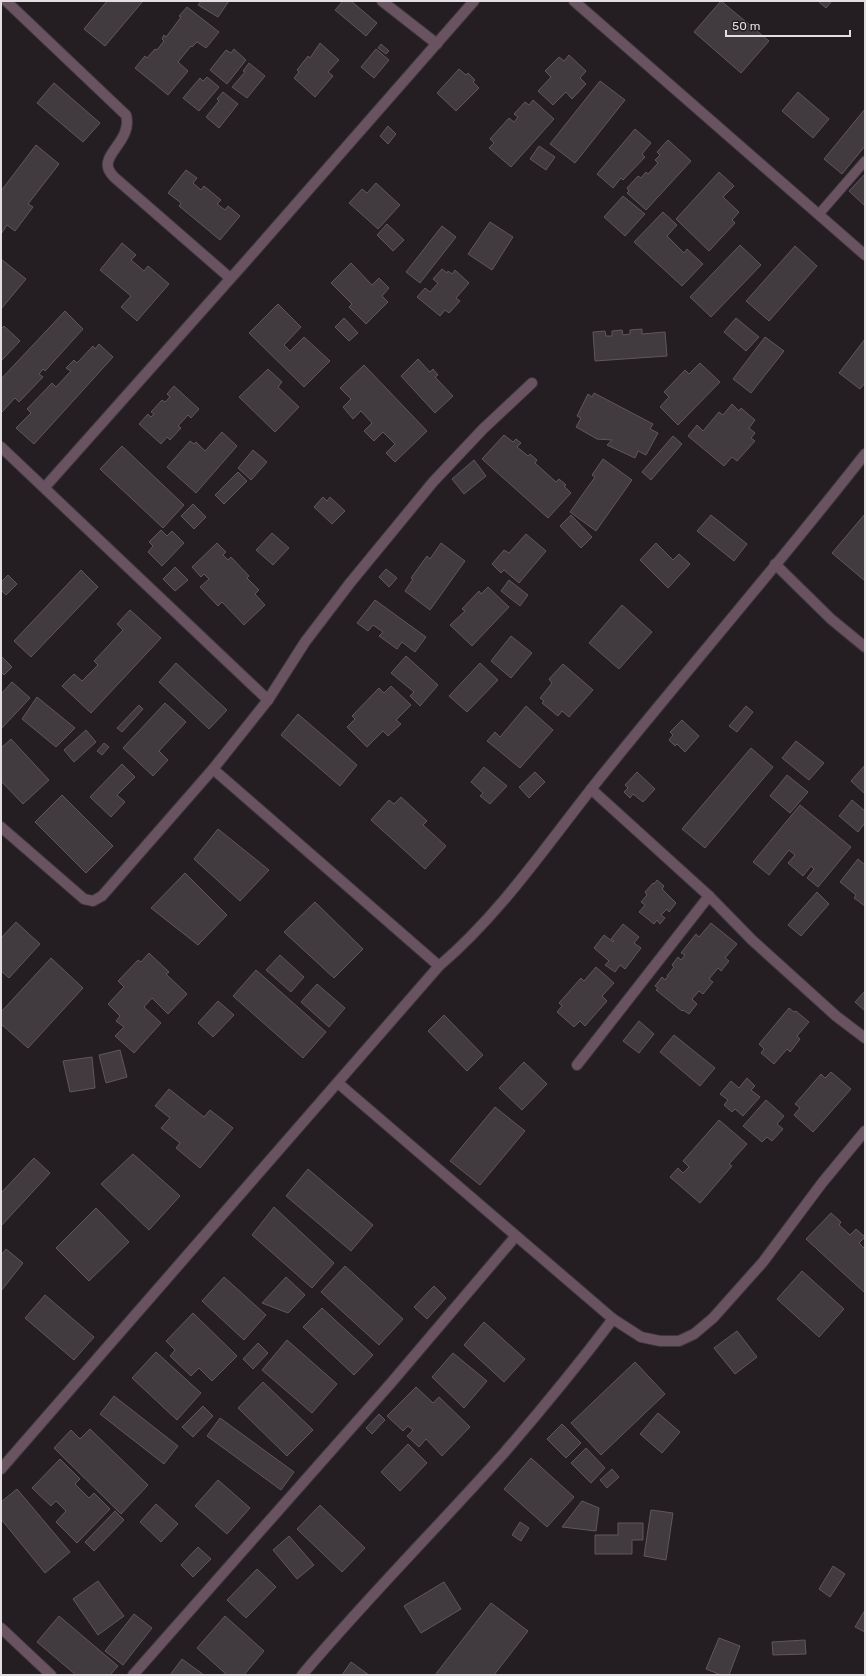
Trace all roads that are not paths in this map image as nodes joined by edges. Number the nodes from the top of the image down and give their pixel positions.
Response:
1 (6, 1) edge
2 (382, 1) edge
3 (474, 1) edge
4 (574, 1) edge
5 (437, 44) junction
6 (865, 161) edge
7 (819, 214) junction
8 (865, 255) edge
9 (230, 278) junction
10 (532, 383) dead end
11 (1, 447) edge
12 (865, 454) edge
13 (45, 487) junction
14 (775, 564) junction
15 (865, 647) edge
16 (268, 700) junction
17 (213, 769) junction
18 (591, 789) junction
19 (1, 827) edge
20 (709, 896) junction
21 (439, 966) junction
22 (865, 1038) edge
23 (576, 1065) dead end
24 (338, 1083) junction
25 (865, 1131) edge
26 (515, 1236) junction
27 (613, 1319) junction
28 (1, 1469) edge
29 (1, 1628) edge
30 (48, 1674) edge
31 (133, 1675) edge
32 (302, 1675) edge

1 - 9 street
2 - 5 street
3 - 5 street
4 - 7 street
5 - 9 street
6 - 7 lane
7 - 8 street
9 - 13 street
10 - 16 street
11 - 13 street
12 - 14 street
13 - 16 street
14 - 15 street
14 - 18 street
16 - 17 street
17 - 19 street
17 - 21 street
18 - 20 street
18 - 21 street
20 - 22 street
20 - 23 street
21 - 24 street
24 - 26 street
24 - 28 street
25 - 27 street
26 - 27 street
26 - 31 street
27 - 32 street
29 - 30 street

